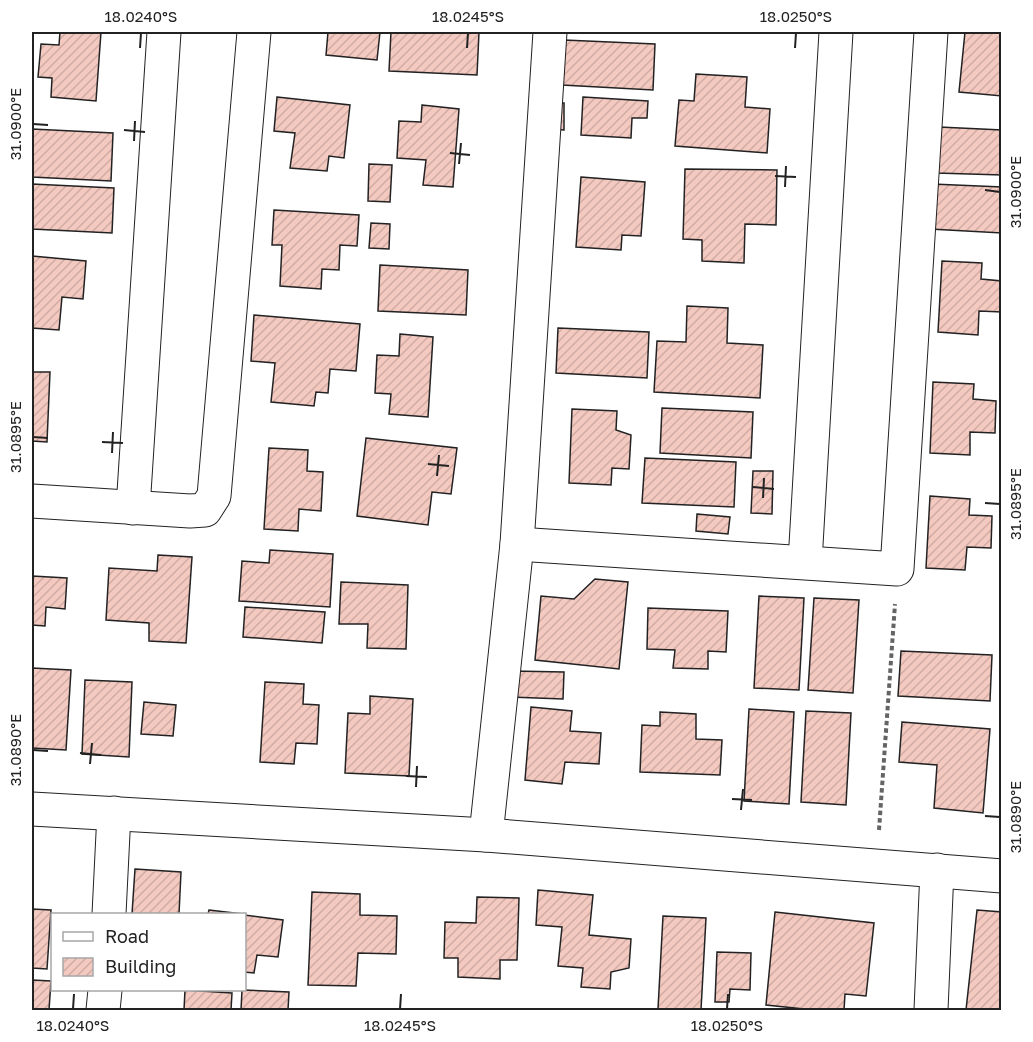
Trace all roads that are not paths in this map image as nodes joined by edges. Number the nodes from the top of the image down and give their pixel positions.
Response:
1 (164, 32) edge
2 (254, 32) edge
3 (550, 32) edge
4 (836, 32) edge
5 (931, 32) edge
6 (32, 501) edge
7 (133, 508) junction
8 (517, 544) junction
9 (805, 562) junction
10 (32, 809) edge
11 (114, 813) junction
12 (486, 835) junction
13 (937, 870) junction
14 (1002, 876) edge
15 (109, 913) edge
16 (105, 991) edge
17 (103, 1011) edge
18 (931, 1011) edge

1 - 7 street
2 - 7 street
3 - 8 street
4 - 9 street
5 - 9 street
6 - 7 street
8 - 9 street
8 - 12 street
10 - 11 street
11 - 12 street
11 - 15 street
12 - 13 street
13 - 14 street
13 - 18 street
16 - 17 street

